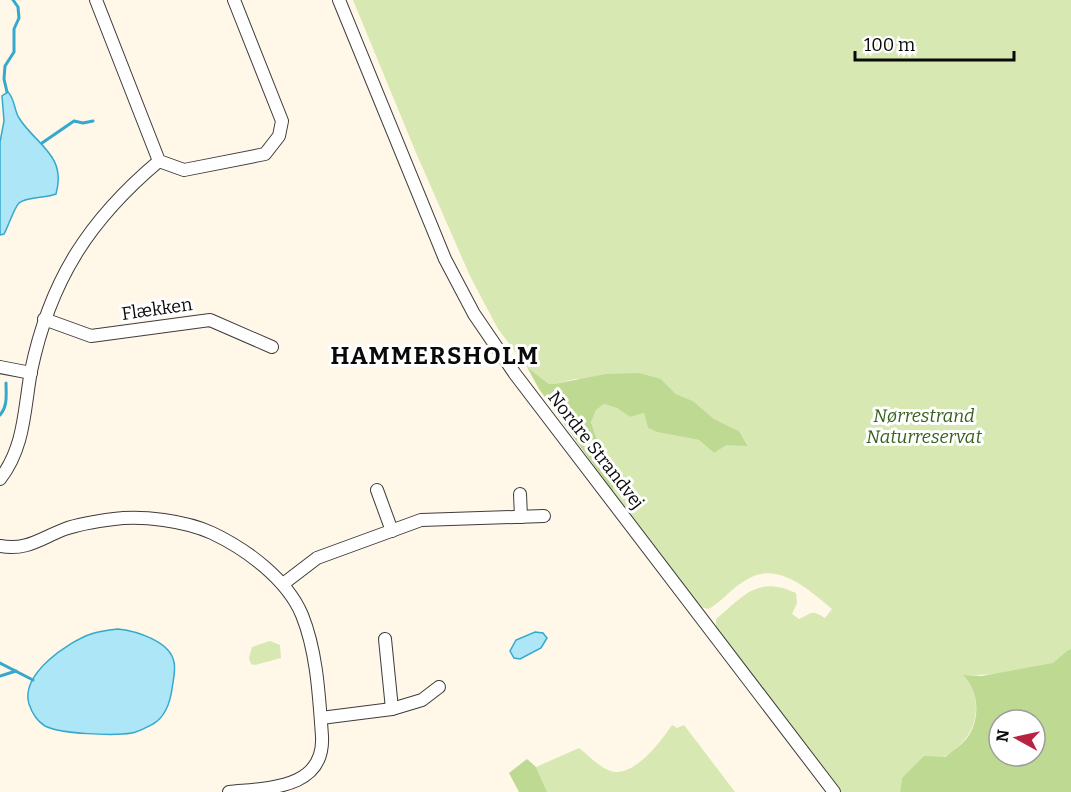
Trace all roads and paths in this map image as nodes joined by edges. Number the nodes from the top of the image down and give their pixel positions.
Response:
1 (96, 0) edge
2 (234, 0) edge
3 (339, 0) edge
4 (159, 162) junction
5 (44, 319) junction
6 (272, 347) dead end
7 (0, 367) edge
8 (31, 373) junction
9 (0, 479) edge
10 (378, 490) dead end
11 (520, 494) dead end
12 (544, 516) dead end
13 (521, 517) junction
14 (392, 531) junction
15 (0, 546) edge
16 (283, 584) junction
17 (385, 639) dead end
18 (439, 687) dead end
19 (392, 709) junction
20 (321, 718) junction
21 (229, 792) edge
22 (834, 792) edge

1 - 4 street
2 - 4 street
3 - 22 street, Nordre Strandvej
4 - 5 street
5 - 6 street, Flækken
5 - 8 street
7 - 8 street
8 - 9 street
10 - 14 street
11 - 13 street
12 - 13 street
13 - 14 street
14 - 16 street
15 - 16 street
16 - 20 street
17 - 19 street
18 - 19 street
19 - 20 street
20 - 21 street

